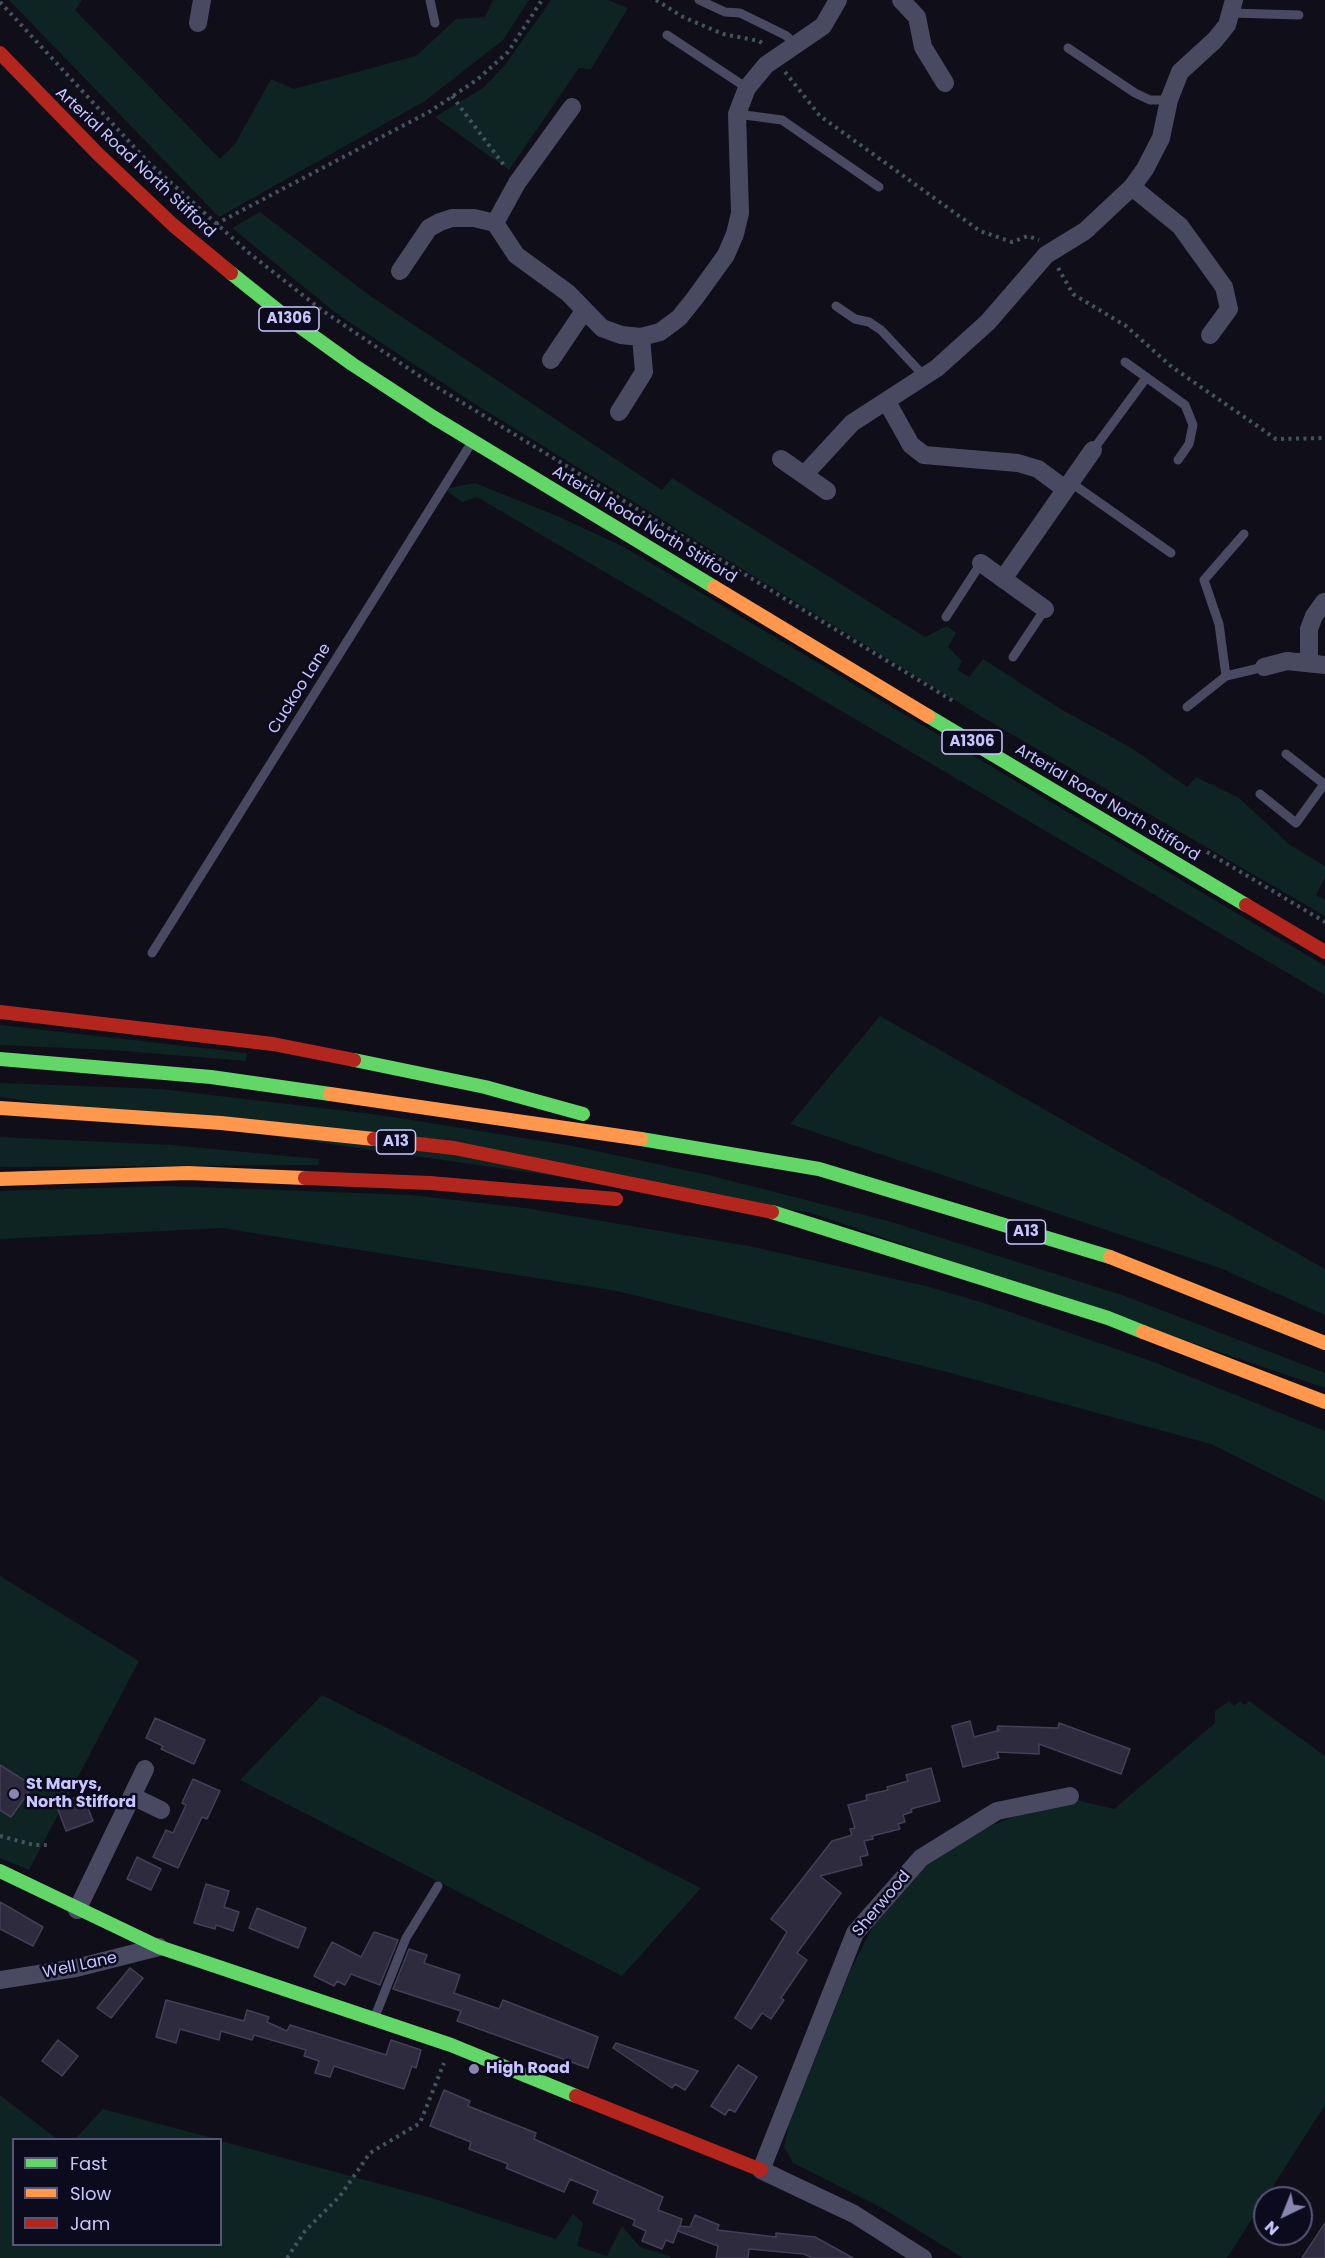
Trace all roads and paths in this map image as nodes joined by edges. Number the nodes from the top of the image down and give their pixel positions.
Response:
1 (202, 0) edge
2 (430, 0) edge
3 (542, 0) edge
4 (656, 0) edge
5 (699, 0) edge
6 (838, 0) edge
7 (901, 0) edge
8 (0, 2) edge
9 (1233, 6) edge
10 (1299, 15) dead end
11 (198, 23) dead end
12 (435, 23) dead end
13 (667, 35) dead end
14 (796, 44) junction
15 (1068, 48) dead end
16 (768, 49) dead end
17 (0, 53) edge
18 (782, 68) dead end
19 (945, 83) dead end
20 (747, 88) junction
21 (452, 96) junction
22 (1169, 100) junction
23 (572, 107) dead end
24 (737, 114) junction
25 (517, 183) junction
26 (879, 187) dead end
27 (1132, 187) junction
28 (495, 223) junction
29 (216, 224) junction
30 (1043, 244) dead end
31 (1056, 263) dead end
32 (400, 270) dead end
33 (836, 306) dead end
34 (584, 311) junction
35 (1210, 335) dead end
36 (641, 337) junction
37 (551, 360) dead end
38 (1125, 362) dead end
39 (925, 377) junction
40 (1146, 378) junction
41 (887, 402) junction
42 (619, 412) dead end
43 (1325, 438) edge
44 (473, 441) junction
45 (1093, 450) joint
46 (781, 459) dead end
47 (1178, 460) dead end
48 (805, 474) junction
49 (1067, 485) junction
50 (827, 491) dead end
51 (1244, 534) dead end
52 (1171, 553) dead end
53 (981, 563) joint
54 (1003, 579) junction
55 (1325, 601) edge
56 (1045, 609) joint
57 (946, 617) dead end
58 (1013, 657) dead end
59 (1317, 663) edge
60 (1264, 667) joint
61 (1226, 676) junction
62 (962, 707) dead end
63 (1187, 707) dead end
64 (1286, 754) dead end
65 (1325, 784) edge
66 (1260, 794) dead end
67 (1204, 851) dead end
68 (1325, 922) edge
69 (1325, 952) edge
70 (152, 953) dead end
71 (0, 1012) edge
72 (0, 1059) edge
73 (0, 1108) edge
74 (718, 1150) junction
75 (0, 1179) edge
76 (786, 1215) junction
77 (1325, 1343) edge
78 (1325, 1402) edge
79 (145, 1769) dead end
80 (132, 1796) junction
81 (1070, 1796) dead end
82 (161, 1810) dead end
83 (0, 1836) edge
84 (48, 1845) dead end
85 (0, 1871) edge
86 (438, 1886) dead end
87 (77, 1910) junction
88 (159, 1947) junction
89 (0, 1980) edge
90 (374, 2019) junction
91 (451, 2045) junction
92 (761, 2170) junction
93 (287, 2258) edge
94 (923, 2258) edge

1 - 11 street
2 - 12 lane
3 - 21 path
4 - 16 path
5 - 14 lane
6 - 14 street
7 - 19 street
8 - 29 path
9 - 10 lane
9 - 22 street
13 - 20 lane
14 - 20 street
15 - 22 lane
17 - 44 main road, Arterial Road North Stifford / A1306
18 - 30 path
20 - 24 street
21 - 25 path
21 - 29 path
22 - 27 street
23 - 25 street
24 - 26 lane
24 - 36 street
25 - 28 street
27 - 35 street
27 - 39 street
28 - 32 street
28 - 34 street
29 - 62 path
31 - 43 path
33 - 39 lane
34 - 36 street
34 - 37 street
36 - 42 street
38 - 40 lane
39 - 41 street
40 - 45 lane
40 - 47 lane
41 - 48 street
41 - 49 street
44 - 69 main road, Arterial Road North Stifford / A1306
44 - 70 lane, Cuckoo Lane
45 - 49 street
46 - 48 street
48 - 50 street
49 - 52 lane
49 - 54 street
51 - 61 lane
53 - 54 street
53 - 57 lane
54 - 56 street
55 - 59 street
56 - 58 lane
59 - 60 street
60 - 61 lane
61 - 63 lane
64 - 65 lane
65 - 66 lane
67 - 68 path
71 - 74 main road, A13
72 - 74 main road, A13
73 - 76 main road, A13
74 - 77 main road, A13
75 - 76 main road, A13
76 - 78 main road, A13
79 - 80 street
80 - 82 street
80 - 87 street
81 - 92 street, Sherwood
83 - 84 path
85 - 87 main road
86 - 90 lane
87 - 88 main road
88 - 89 street, Well Lane
88 - 90 main road
90 - 91 main road
91 - 92 main road
91 - 93 path
92 - 94 street

